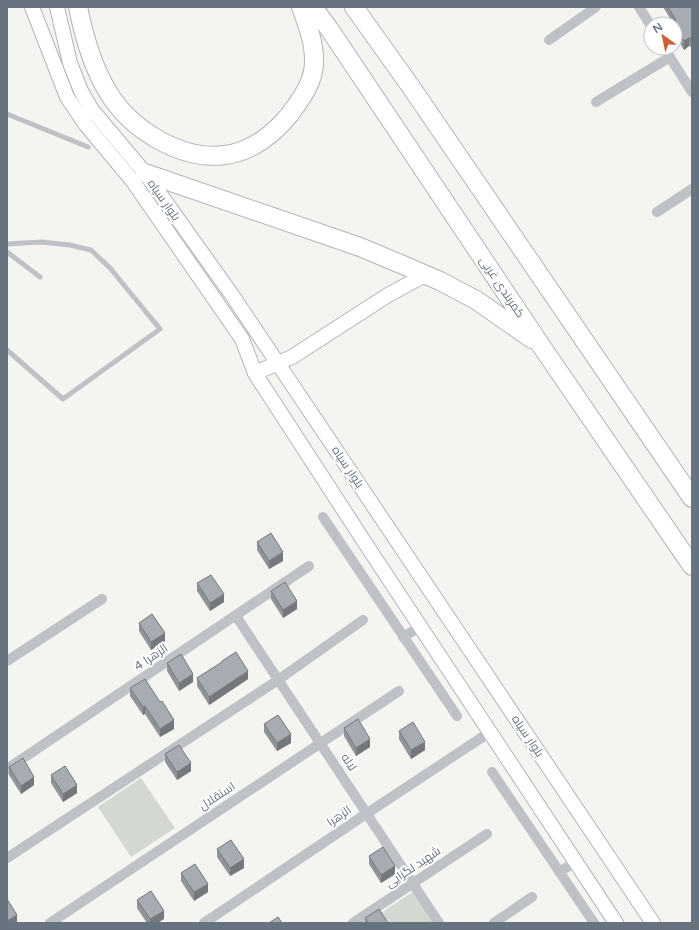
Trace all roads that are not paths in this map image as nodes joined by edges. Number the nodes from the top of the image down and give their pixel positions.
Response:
1 (32, 7) edge
2 (57, 7) edge
3 (78, 7) edge
4 (301, 7) edge
5 (313, 7) edge
6 (354, 7) edge
7 (596, 7) edge
8 (639, 7) edge
9 (645, 16) edge
10 (549, 40) dead end
11 (670, 57) joint
12 (689, 80) edge
13 (692, 92) edge
14 (596, 102) dead end
15 (7, 114) edge
16 (88, 147) dead end
17 (132, 158) junction
18 (121, 167) junction
19 (145, 173) junction
20 (692, 189) edge
21 (657, 212) dead end
22 (7, 244) edge
23 (7, 252) edge
24 (425, 275) junction
25 (40, 277) dead end
26 (542, 346) junction
27 (7, 350) edge
28 (278, 363) junction
29 (255, 373) junction
30 (692, 498) edge
31 (323, 517) dead end
32 (309, 566) dead end
33 (692, 566) edge
34 (102, 599) dead end
35 (236, 616) junction
36 (364, 620) dead end
37 (420, 627) junction
38 (403, 637) junction
39 (7, 662) edge
40 (278, 680) junction
41 (399, 691) dead end
42 (457, 716) dead end
43 (490, 732) junction
44 (321, 743) junction
45 (7, 769) edge
46 (492, 772) dead end
47 (366, 814) junction
48 (487, 834) dead end
49 (7, 858) edge
50 (576, 862) junction
51 (559, 872) junction
52 (412, 883) junction
53 (532, 897) dead end
54 (50, 923) edge
55 (205, 923) edge
56 (353, 923) edge
57 (439, 923) edge
58 (494, 923) edge
59 (594, 923) edge
60 (616, 923) edge
61 (654, 923) edge

1 - 18 main road, بلوار سپاه
2 - 17 main road, بلوار سپاه
3 - 4 highway
5 - 26 highway, کمربندی غربی
6 - 30 highway
7 - 10 street
8 - 9 street
11 - 12 street
11 - 14 street
12 - 13 street
15 - 16 lane
17 - 18 main road
17 - 19 main road, بلوار سپاه
18 - 29 main road, بلوار سپاه
19 - 24 highway
19 - 28 main road, بلوار سپاه
20 - 21 street
22 - 27 lane
23 - 25 lane
24 - 26 highway
24 - 28 main road
26 - 33 highway, کمربندی غربی
28 - 29 main road
28 - 61 main road, بلوار سپاه
29 - 37 main road, بلوار سپاه
31 - 38 street
32 - 35 street, الزهرا 4
34 - 39 street
35 - 40 street, لاله
35 - 45 street, الزهرا 4
36 - 40 street
37 - 38 street
37 - 43 main road, بلوار سپاه
38 - 42 street
40 - 44 street, لاله
40 - 49 street
41 - 44 street, استقلال
43 - 47 street, الزهرا
43 - 50 main road, بلوار سپاه
44 - 47 street, لاله
44 - 54 street, استقلال
46 - 51 street
47 - 52 street, لاله
47 - 55 street, الزهرا
48 - 52 street, شهید لگزایی
50 - 51 street
50 - 60 main road, بلوار سپاه
51 - 59 street
52 - 56 street, شهید لگزایی
52 - 57 street, لاله
53 - 58 street

